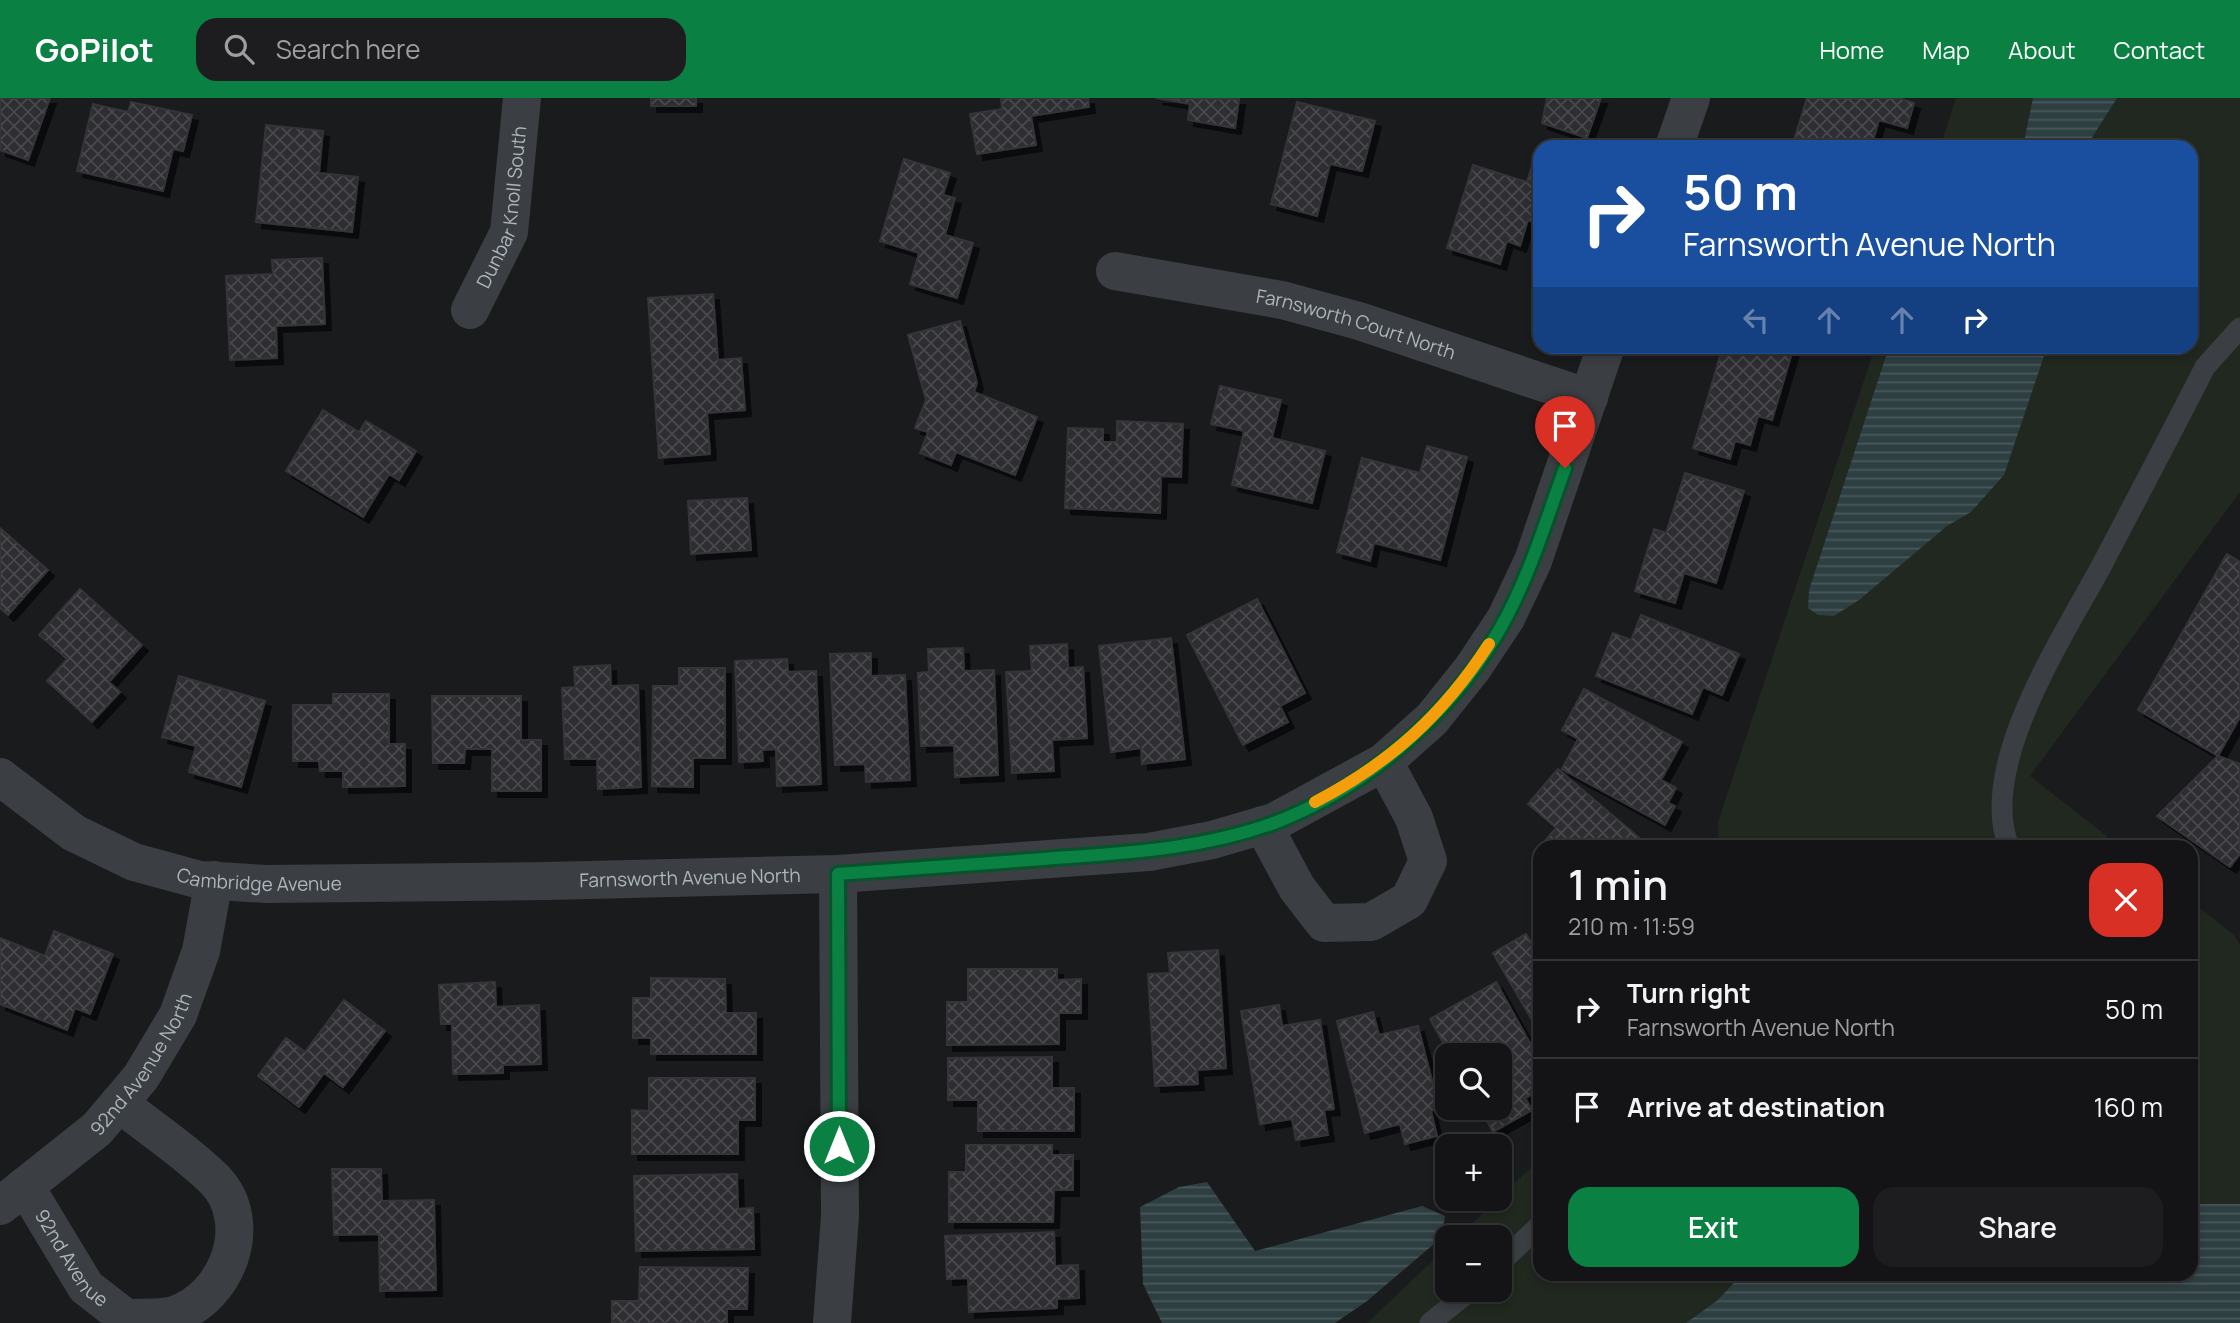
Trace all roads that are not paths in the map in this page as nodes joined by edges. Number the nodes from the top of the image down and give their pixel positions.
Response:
1 (522, 98) edge
2 (1691, 98) edge
3 (1676, 140) edge
4 (1115, 271) dead end
5 (470, 310) dead end
6 (2240, 328) edge
7 (1603, 354) edge
8 (1589, 398) junction
9 (1384, 761) junction
10 (0, 777) edge
11 (1263, 825) junction
12 (2008, 840) edge
13 (838, 874) junction
14 (214, 880) junction
15 (547, 881) joint
16 (119, 1103) junction
17 (13, 1196) edge
18 (1533, 1232) edge
19 (1512, 1252) edge
20 (1456, 1302) edge
21 (832, 1323) edge
22 (1430, 1323) edge

1 - 5 street, Dunbar Knoll South
2 - 3 street
4 - 8 street, Farnsworth Court North
6 - 12 lane
7 - 8 street, Farnsworth Avenue North
8 - 9 street, Farnsworth Avenue North
9 - 11 street, Farnsworth Avenue North
9 - 11 street
10 - 14 street, Cambridge Avenue
11 - 13 street, Farnsworth Avenue North
13 - 15 street, Farnsworth Avenue North
13 - 21 street
14 - 15 street, Cambridge Avenue
14 - 16 street, 92nd Avenue North
16 - 17 street, 92nd Avenue North
16 - 17 street, 92nd Avenue
18 - 19 lane
20 - 22 lane

